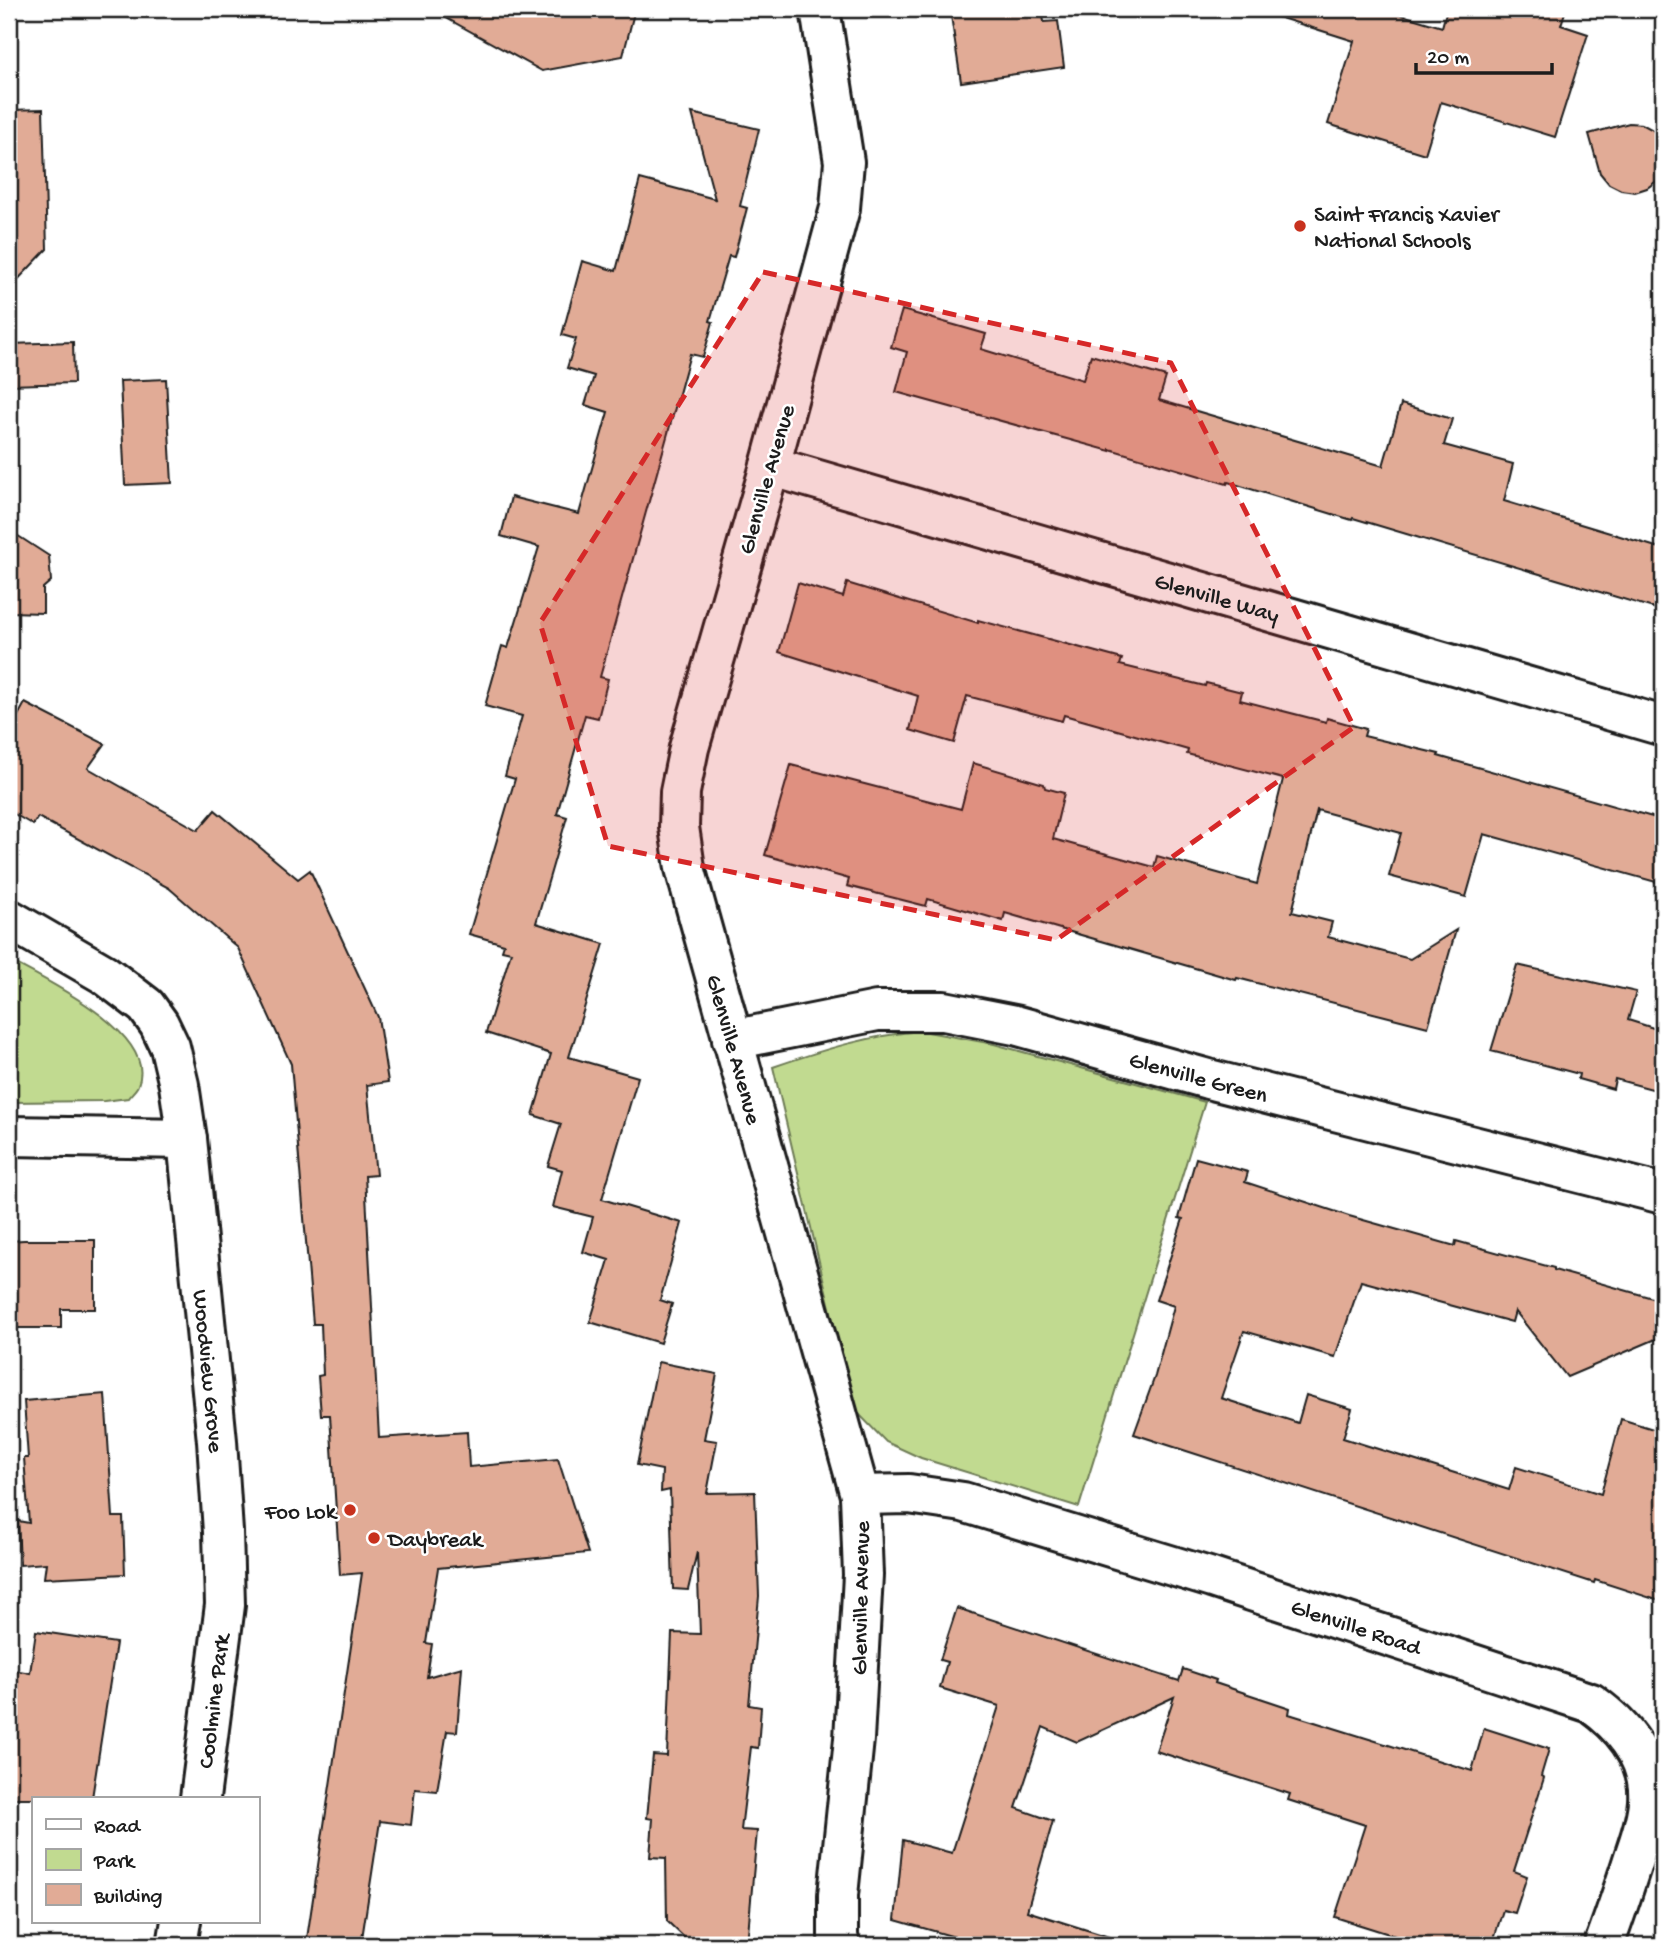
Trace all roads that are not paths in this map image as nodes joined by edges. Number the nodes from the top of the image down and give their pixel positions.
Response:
1 (820, 9) edge
2 (770, 466) junction
3 (1663, 726) edge
4 (9, 919) edge
5 (732, 1040) junction
6 (9, 1136) edge
7 (187, 1139) junction
8 (1663, 1194) edge
9 (860, 1495) junction
10 (225, 1605) joint
11 (200, 1797) edge
12 (181, 1923) edge
13 (177, 1945) edge
14 (840, 1945) edge
15 (1604, 1945) edge

1 - 2 street, Glenville Avenue
2 - 3 street, Glenville Way
2 - 5 street, Glenville Avenue
4 - 7 street, Woodview Grove
5 - 8 street, Glenville Green
5 - 9 street, Glenville Avenue
6 - 7 street
7 - 10 street, Woodview Grove
9 - 14 street, Glenville Avenue
9 - 15 street, Glenville Road
10 - 11 street, Coolmine Park
12 - 13 street

